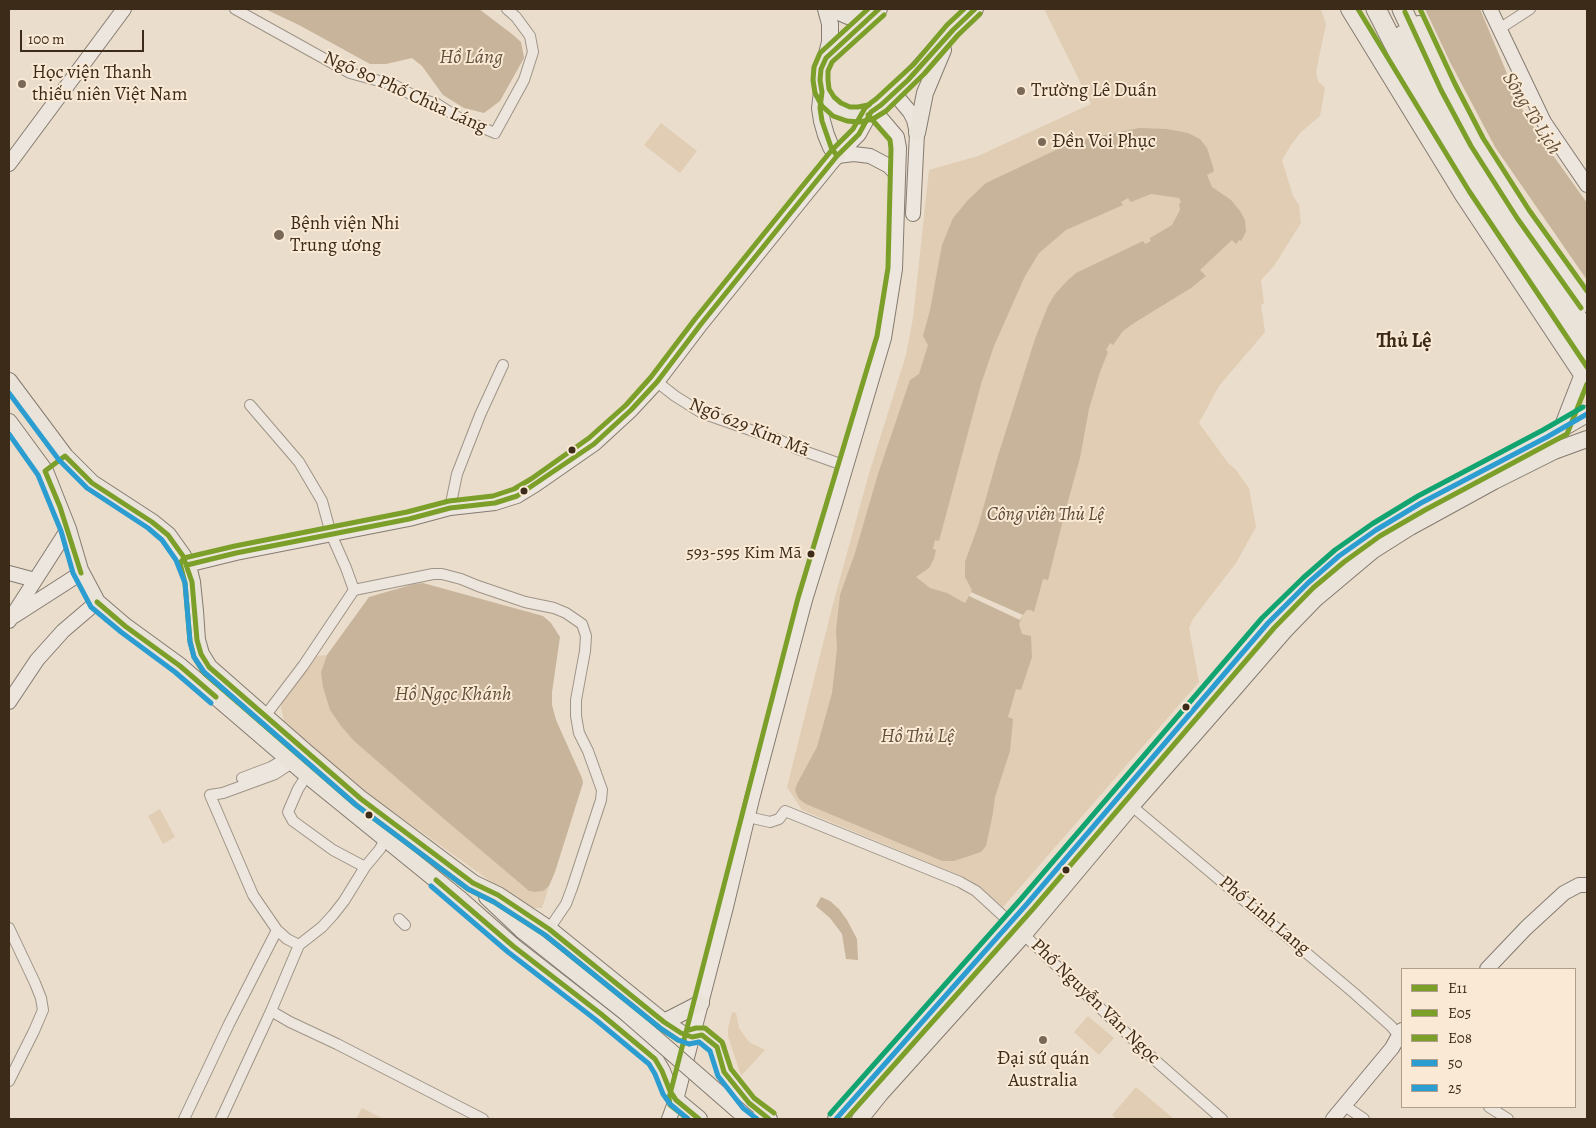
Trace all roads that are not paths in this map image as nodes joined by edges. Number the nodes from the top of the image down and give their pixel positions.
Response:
1 (124, 9) edge
2 (235, 9) edge
3 (507, 9) edge
4 (826, 9) edge
5 (832, 9) edge
6 (975, 9) edge
7 (1350, 9) edge
8 (1365, 9) edge
9 (1376, 9) edge
10 (1390, 9) edge
11 (1402, 9) edge
12 (1412, 9) edge
13 (1490, 9) edge
14 (1530, 9) edge
15 (874, 13) edge
16 (1499, 29) junction
17 (953, 30) junction
18 (826, 58) junction
19 (822, 92) junction
20 (881, 104) junction
21 (1436, 108) junction
22 (917, 133) junction
23 (837, 156) junction
24 (9, 164) edge
25 (898, 180) junction
26 (915, 185) junction
27 (1587, 185) edge
28 (914, 214) dead end
29 (1587, 304) edge
30 (1587, 334) edge
31 (503, 365) dead end
32 (1586, 372) edge
33 (9, 381) edge
34 (657, 382) junction
35 (250, 405) dead end
36 (1587, 414) edge
37 (9, 422) edge
38 (1562, 428) junction
39 (1584, 443) edge
40 (63, 452) junction
41 (846, 466) junction
42 (42, 467) junction
43 (1433, 506) junction
44 (450, 508) junction
45 (68, 529) junction
46 (330, 534) junction
47 (187, 565) junction
48 (9, 573) edge
49 (81, 573) junction
50 (35, 580) junction
51 (354, 590) junction
52 (97, 602) junction
53 (9, 620) edge
54 (209, 667) junction
55 (197, 680) junction
56 (9, 702) edge
57 (265, 716) junction
58 (297, 755) junction
59 (307, 775) junction
60 (1126, 801) junction
61 (748, 817) junction
62 (386, 837) junction
63 (365, 867) junction
64 (473, 883) junction
65 (1587, 885) edge
66 (461, 900) junction
67 (1011, 922) junction
68 (9, 928) edge
69 (277, 930) junction
70 (549, 930) junction
71 (522, 931) junction
72 (1024, 934) junction
73 (298, 945) junction
74 (1488, 968) edge
75 (962, 977) junction
76 (975, 988) junction
77 (700, 1003) junction
78 (271, 1011) junction
79 (658, 1017) junction
80 (1401, 1035) edge
81 (692, 1036) junction
82 (635, 1041) junction
83 (9, 1081) edge
84 (676, 1100) junction
85 (1345, 1106) junction
86 (1491, 1108) edge
87 (749, 1111) edge
88 (184, 1119) edge
89 (221, 1119) edge
90 (483, 1119) edge
91 (669, 1119) edge
92 (699, 1119) edge
93 (733, 1119) edge
94 (769, 1119) edge
95 (836, 1119) edge
96 (860, 1119) edge
97 (1222, 1119) edge
98 (1333, 1119) edge
99 (1364, 1119) edge
100 (1508, 1119) edge

1 - 24 main road
2 - 3 street, Ngõ 80 Phố Chùa Láng
4 - 18 main road
5 - 15 main road
6 - 17 main road
7 - 32 main road
8 - 21 highway
9 - 21 highway
10 - 21 highway
11 - 21 highway
12 - 29 main road
13 - 16 main road
14 - 16 street
15 - 18 main road
16 - 27 main road
17 - 20 main road
17 - 22 main road
18 - 19 main road
19 - 20 main road
19 - 23 main road
20 - 22 main road
20 - 23 main road
20 - 25 main road
21 - 30 highway
21 - 32 highway
22 - 26 main road
23 - 25 main road
23 - 34 main road
25 - 26 main road
25 - 41 main road
26 - 28 main road
31 - 44 street
32 - 38 main road
33 - 40 main road
34 - 41 street, Ngõ 629 Kim Mã
34 - 44 main road
35 - 46 street
36 - 38 main road
37 - 42 main road
38 - 43 main road
39 - 43 main road
40 - 42 main road
40 - 47 main road
41 - 61 main road
42 - 45 main road
43 - 60 main road
44 - 46 main road
45 - 49 main road
45 - 50 main road
46 - 47 main road
46 - 51 street
47 - 54 main road
48 - 50 main road
49 - 52 main road
49 - 53 main road
50 - 53 main road
51 - 57 street
51 - 70 street
52 - 55 main road
52 - 56 main road
54 - 55 main road
54 - 57 main road
55 - 58 main road
57 - 58 main road
58 - 59 main road
58 - 64 main road
58 - 69 street
59 - 62 main road
59 - 63 street
60 - 67 main road
60 - 72 main road
60 - 80 street, Phố Linh Lang
61 - 67 street, Phố Nguyễn Văn Ngọc
61 - 77 main road
62 - 63 street
62 - 66 main road
63 - 73 street
64 - 70 main road
64 - 71 main road
65 - 74 main road
66 - 71 main road
66 - 82 main road
67 - 72 street, Phố Nguyễn Văn Ngọc
67 - 75 main road
68 - 83 street
69 - 73 street
69 - 88 street
70 - 79 main road
71 - 87 main road, bridge
72 - 76 main road
72 - 97 street, Phố Nguyễn Văn Ngọc
73 - 78 street
75 - 76 main road
75 - 95 main road
76 - 96 main road
77 - 79 main road
77 - 81 main road
78 - 89 street
78 - 90 street
79 - 81 main road
79 - 82 main road
80 - 85 main road
81 - 84 main road
81 - 87 main road
82 - 84 main road
84 - 91 main road
84 - 92 main road
85 - 98 main road
85 - 99 street
86 - 100 street
87 - 93 main road
87 - 94 main road

